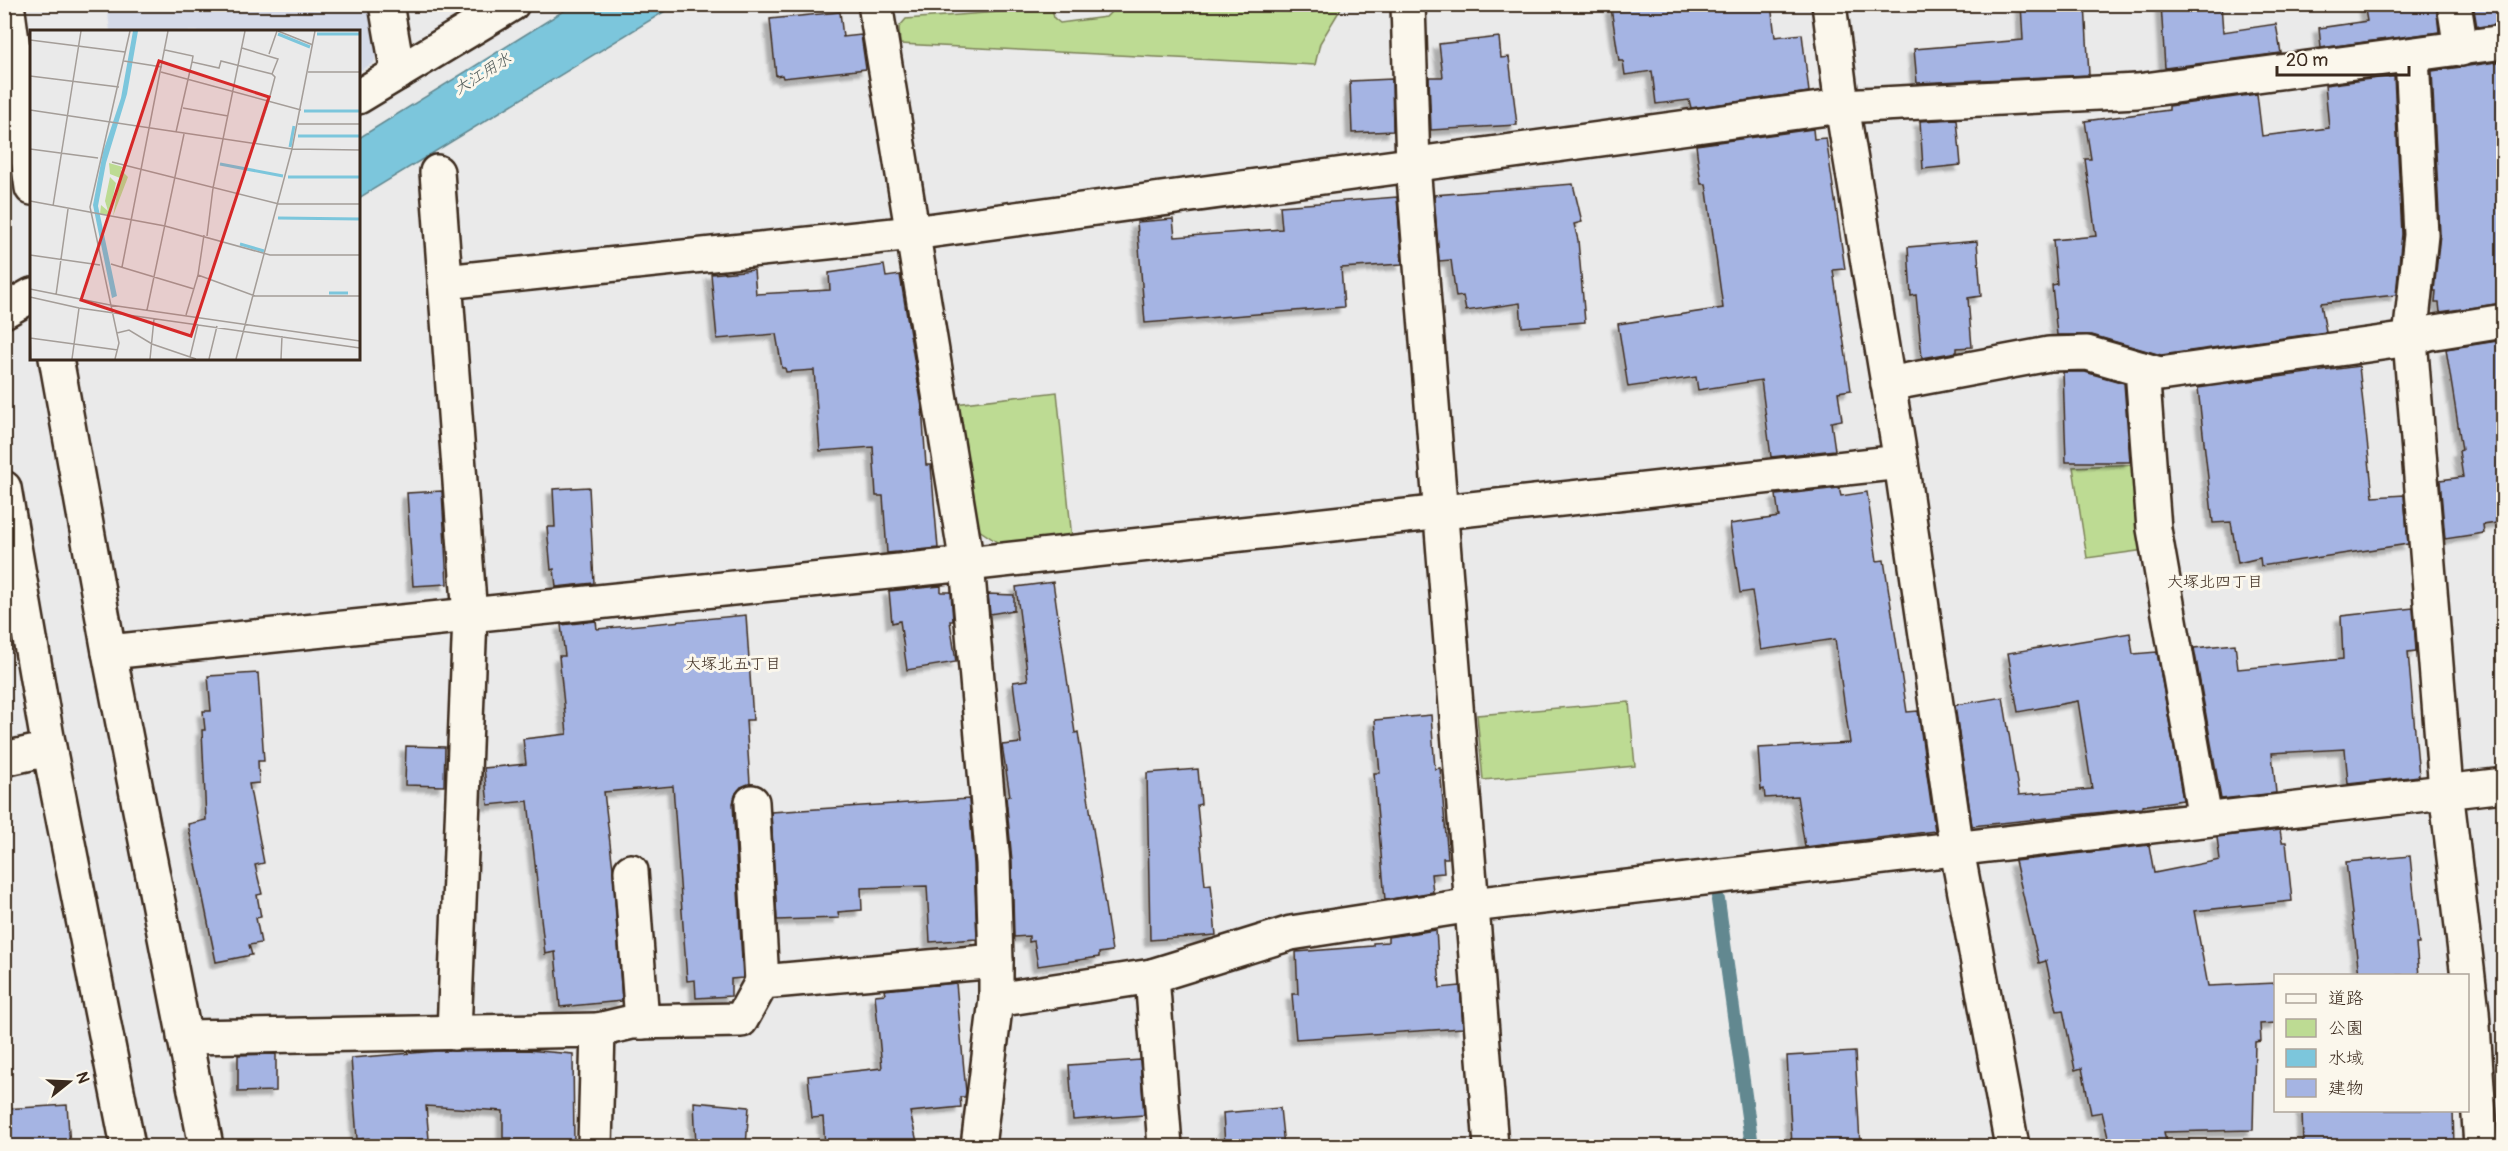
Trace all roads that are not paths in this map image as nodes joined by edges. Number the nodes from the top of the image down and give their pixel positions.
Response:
1 (7, 4) edge
2 (386, 4) edge
3 (512, 4) edge
4 (875, 4) edge
5 (1408, 4) edge
6 (1829, 4) edge
7 (2454, 4) edge
8 (2504, 42) edge
9 (2461, 49) junction
10 (2412, 56) junction
11 (398, 73) junction
12 (360, 96) edge
13 (1842, 106) junction
14 (1413, 165) junction
15 (437, 172) dead end
16 (30, 173) edge
17 (913, 233) junction
18 (445, 282) junction
19 (30, 296) edge
20 (4, 311) edge
21 (2504, 321) edge
22 (2410, 339) junction
23 (56, 360) edge
24 (2142, 369) junction
25 (1888, 384) junction
26 (1901, 462) junction
27 (4, 488) edge
28 (1442, 511) junction
29 (967, 564) junction
30 (470, 616) junction
31 (110, 652) junction
32 (49, 749) junction
33 (4, 759) edge
34 (2504, 785) edge
35 (2446, 790) junction
36 (752, 802) dead end
37 (2205, 819) junction
38 (1957, 850) junction
39 (631, 871) dead end
40 (1472, 905) junction
41 (996, 961) junction
42 (2468, 974) edge
43 (1152, 976) junction
44 (762, 982) junction
45 (2469, 986) edge
46 (996, 1000) junction
47 (642, 1022) junction
48 (598, 1030) junction
49 (454, 1033) junction
50 (184, 1037) junction
51 (128, 1146) edge
52 (206, 1146) edge
53 (595, 1146) edge
54 (978, 1146) edge
55 (1165, 1146) edge
56 (1491, 1146) edge
57 (2012, 1146) edge
58 (2481, 1146) edge

1 - 16 street
2 - 11 street
3 - 11 street
4 - 17 street
5 - 14 street
6 - 13 street
7 - 9 street
8 - 9 street
9 - 10 street
10 - 13 street
10 - 22 street
11 - 12 street
13 - 14 street
13 - 25 street
14 - 17 street
14 - 28 street
15 - 18 street
17 - 18 street
17 - 29 street
18 - 30 street
19 - 20 street
21 - 22 street
22 - 24 street
22 - 35 street
23 - 31 street
24 - 25 street
24 - 37 street
25 - 26 street
26 - 28 street
26 - 38 street
27 - 32 street
28 - 29 street
28 - 40 street
29 - 30 street
29 - 41 street
30 - 31 street
30 - 49 street
31 - 50 street
32 - 33 street
32 - 51 street
34 - 35 street
35 - 37 street
35 - 42 street
36 - 44 street
37 - 38 street
38 - 40 street
38 - 57 street
39 - 47 street
40 - 43 street
40 - 56 street
41 - 44 street
41 - 46 street
43 - 46 street
43 - 55 street
44 - 47 street
45 - 58 street
46 - 54 street
47 - 48 street
48 - 49 street
48 - 53 street
49 - 50 street
50 - 52 street

